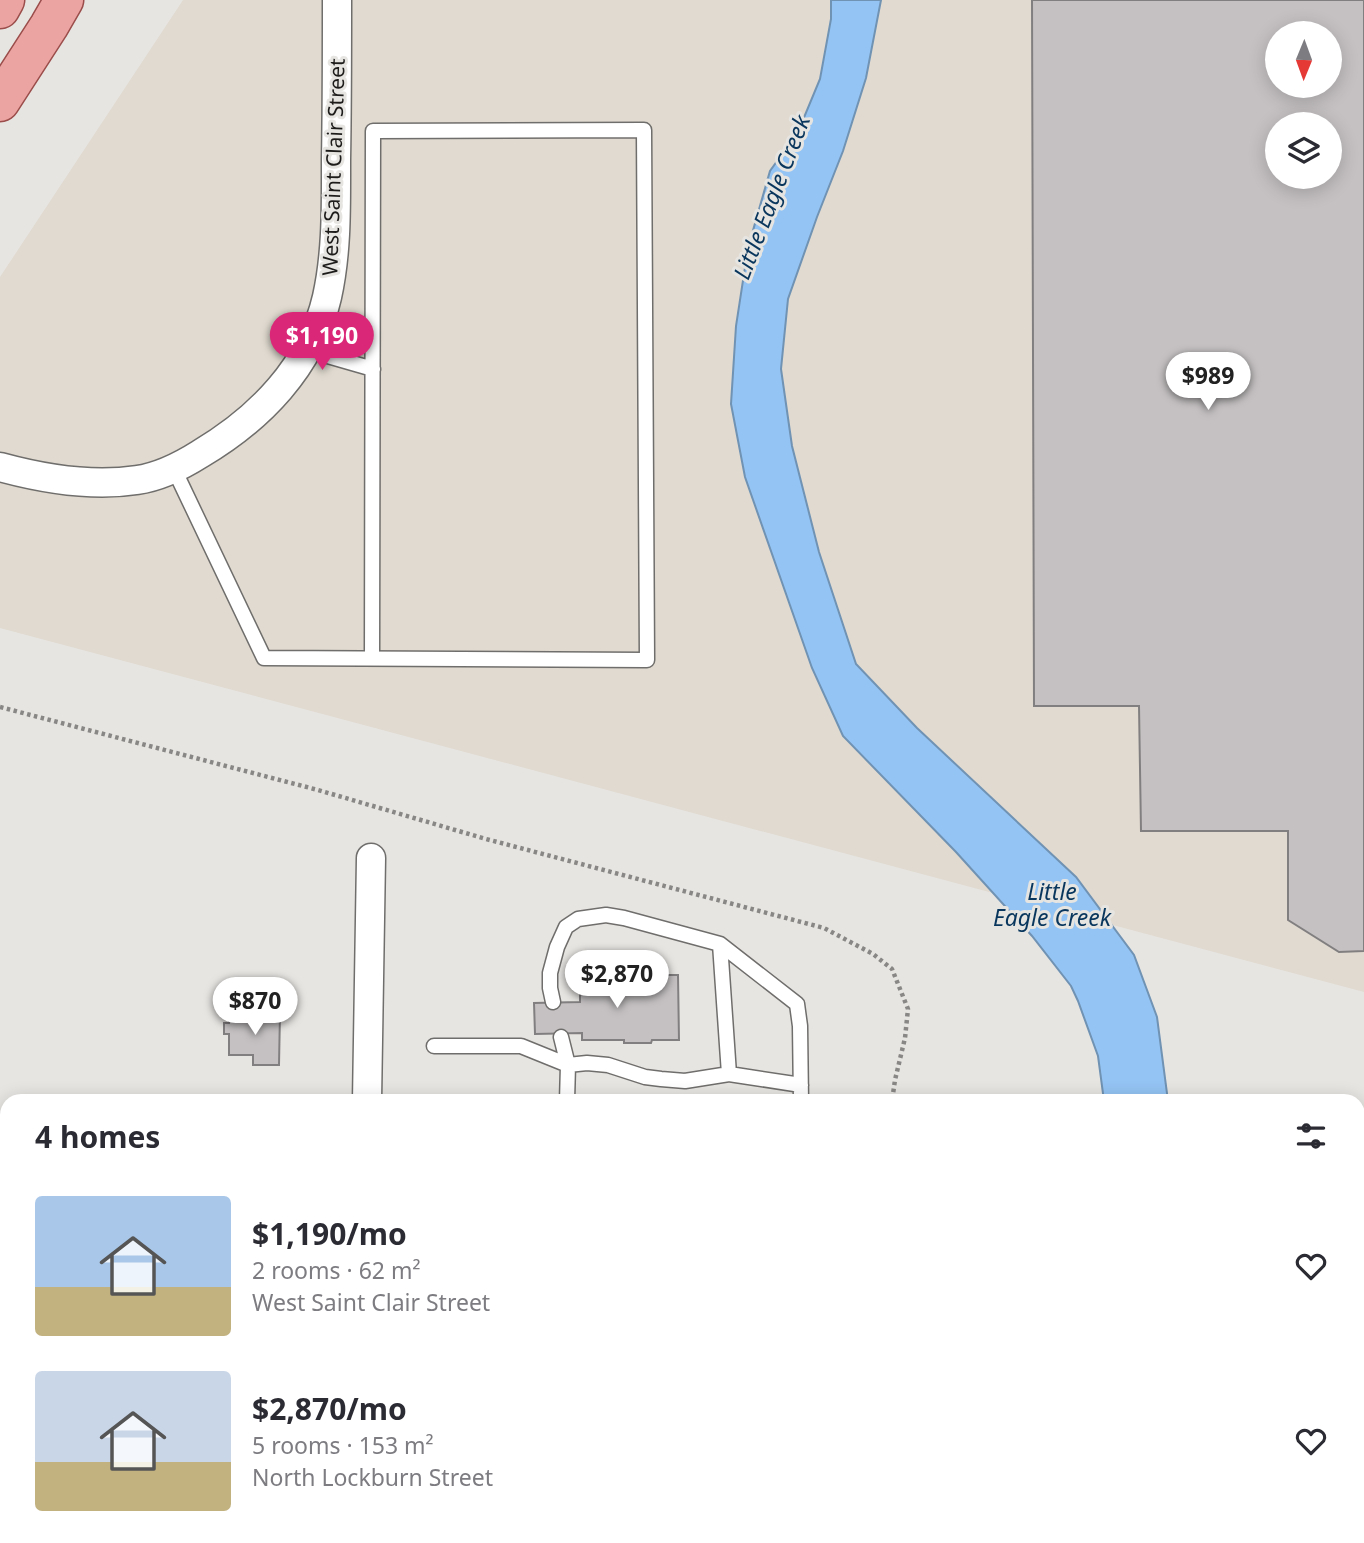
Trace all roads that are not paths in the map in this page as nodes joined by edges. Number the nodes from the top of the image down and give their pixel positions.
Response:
1 (5, 0) edge
2 (64, 0) edge
3 (337, 0) edge
4 (0, 9) edge
5 (0, 102) edge
6 (307, 350) junction
7 (373, 369) junction
8 (0, 467) edge
9 (174, 469) junction
10 (372, 659) junction
11 (371, 858) dead end
12 (720, 944) junction
13 (553, 1002) dead end
14 (561, 1037) dead end
15 (433, 1046) dead end
16 (568, 1065) junction
17 (729, 1074) junction
18 (801, 1085) junction
19 (367, 1094) edge
20 (567, 1094) edge
21 (801, 1094) edge

1 - 4 main road
2 - 5 main road
3 - 6 street, West Saint Clair Street
6 - 7 lane
6 - 9 street, West Saint Clair Street
7 - 10 lane
7 - 10 lane
8 - 9 street, West Saint Clair Street
9 - 10 lane
11 - 19 street
12 - 13 lane
12 - 17 lane
12 - 18 lane
14 - 16 lane
15 - 16 lane
16 - 17 lane
16 - 20 lane
17 - 18 lane
18 - 21 lane

